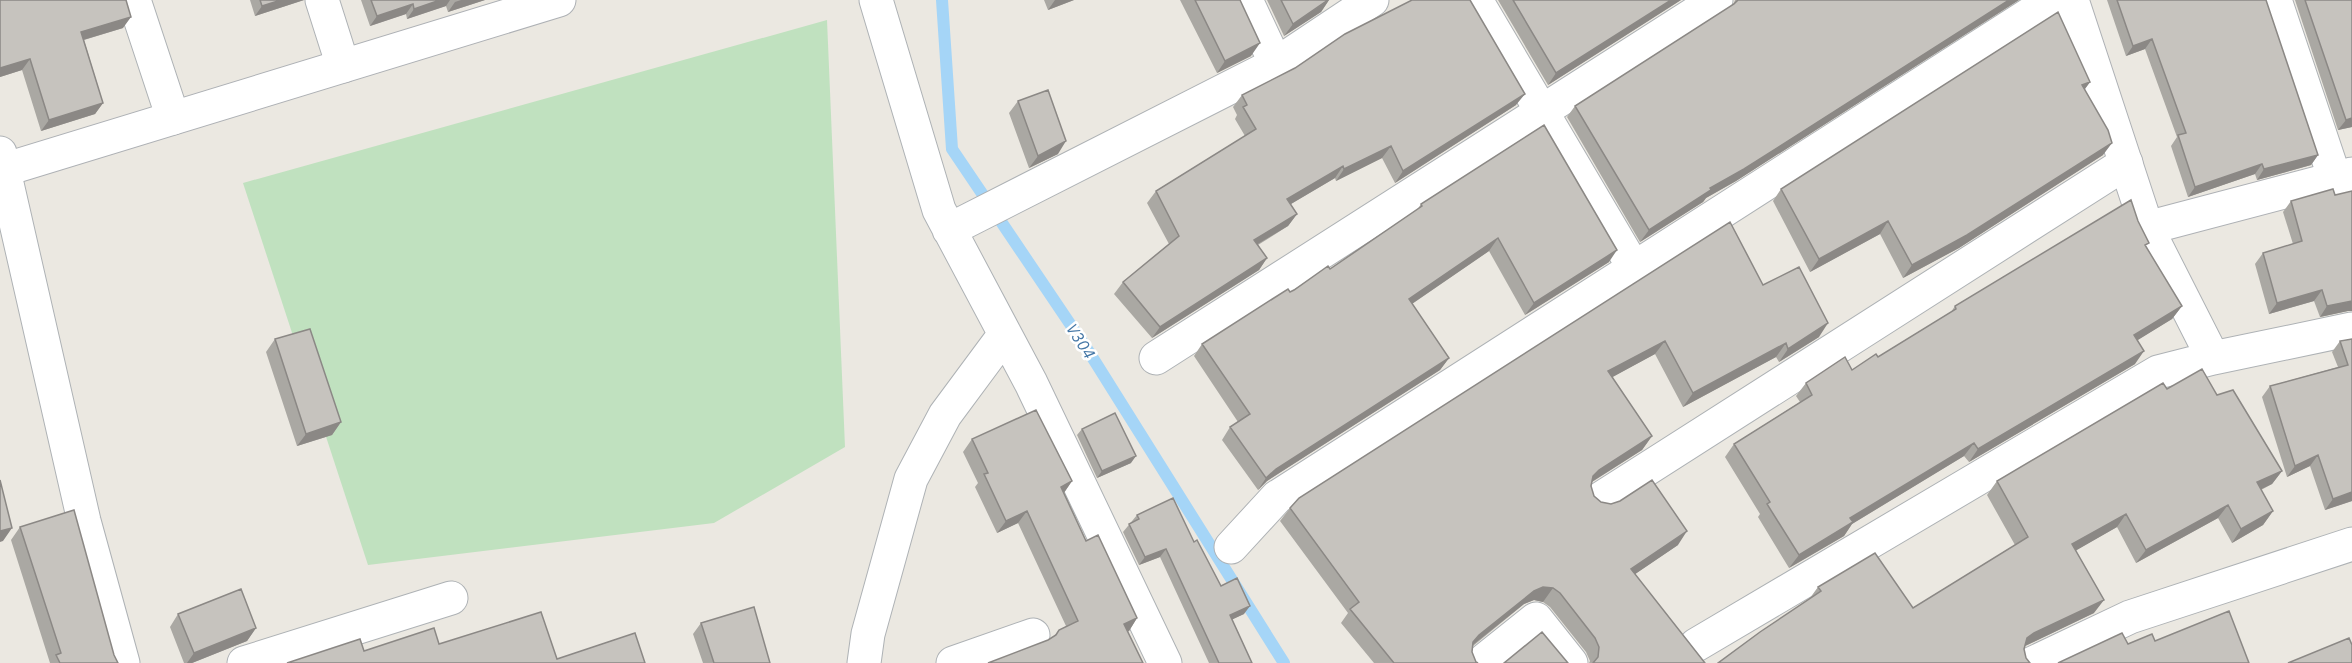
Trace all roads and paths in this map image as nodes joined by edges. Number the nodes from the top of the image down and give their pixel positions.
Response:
1 (134, 0) edge
2 (322, 0) edge
3 (876, 0) edge
4 (1246, 0) edge
5 (1372, 0) edge
6 (1476, 0) edge
7 (1716, 0) edge
8 (2052, 0) edge
9 (2072, 0) edge
10 (2275, 0) edge
11 (544, 2) edge
12 (1276, 64) junction
13 (343, 66) junction
14 (1541, 113) junction
15 (173, 118) junction
16 (2126, 164) junction
17 (2, 165) edge
18 (2344, 176) edge
19 (2147, 228) junction
20 (949, 230) junction
21 (1634, 268) junction
22 (2352, 329) edge
23 (1005, 334) junction
24 (1156, 358) dead end
25 (2213, 358) junction
26 (1600, 499) edge
27 (2352, 544) edge
28 (1231, 547) dead end
29 (451, 598) dead end
30 (1033, 635) dead end
31 (1696, 645) dead end
32 (123, 663) edge
33 (244, 663) edge
34 (864, 663) edge
35 (953, 663) edge
36 (1166, 663) edge
37 (1481, 663) edge
38 (1571, 663) edge
39 (2033, 663) edge

1 - 15 street
2 - 13 street
3 - 20 street
4 - 12 street
5 - 12 street
6 - 14 street
7 - 14 street
8 - 21 street
9 - 16 street
10 - 18 street
11 - 13 street
12 - 20 street
13 - 15 street
14 - 21 street
14 - 24 street
15 - 17 street
16 - 19 street
16 - 26 street
17 - 32 street
18 - 19 street
19 - 25 street
20 - 23 street
21 - 28 street
22 - 25 street
23 - 34 street
23 - 36 street
25 - 31 street
27 - 39 street
29 - 33 street
30 - 35 street
37 - 38 street

